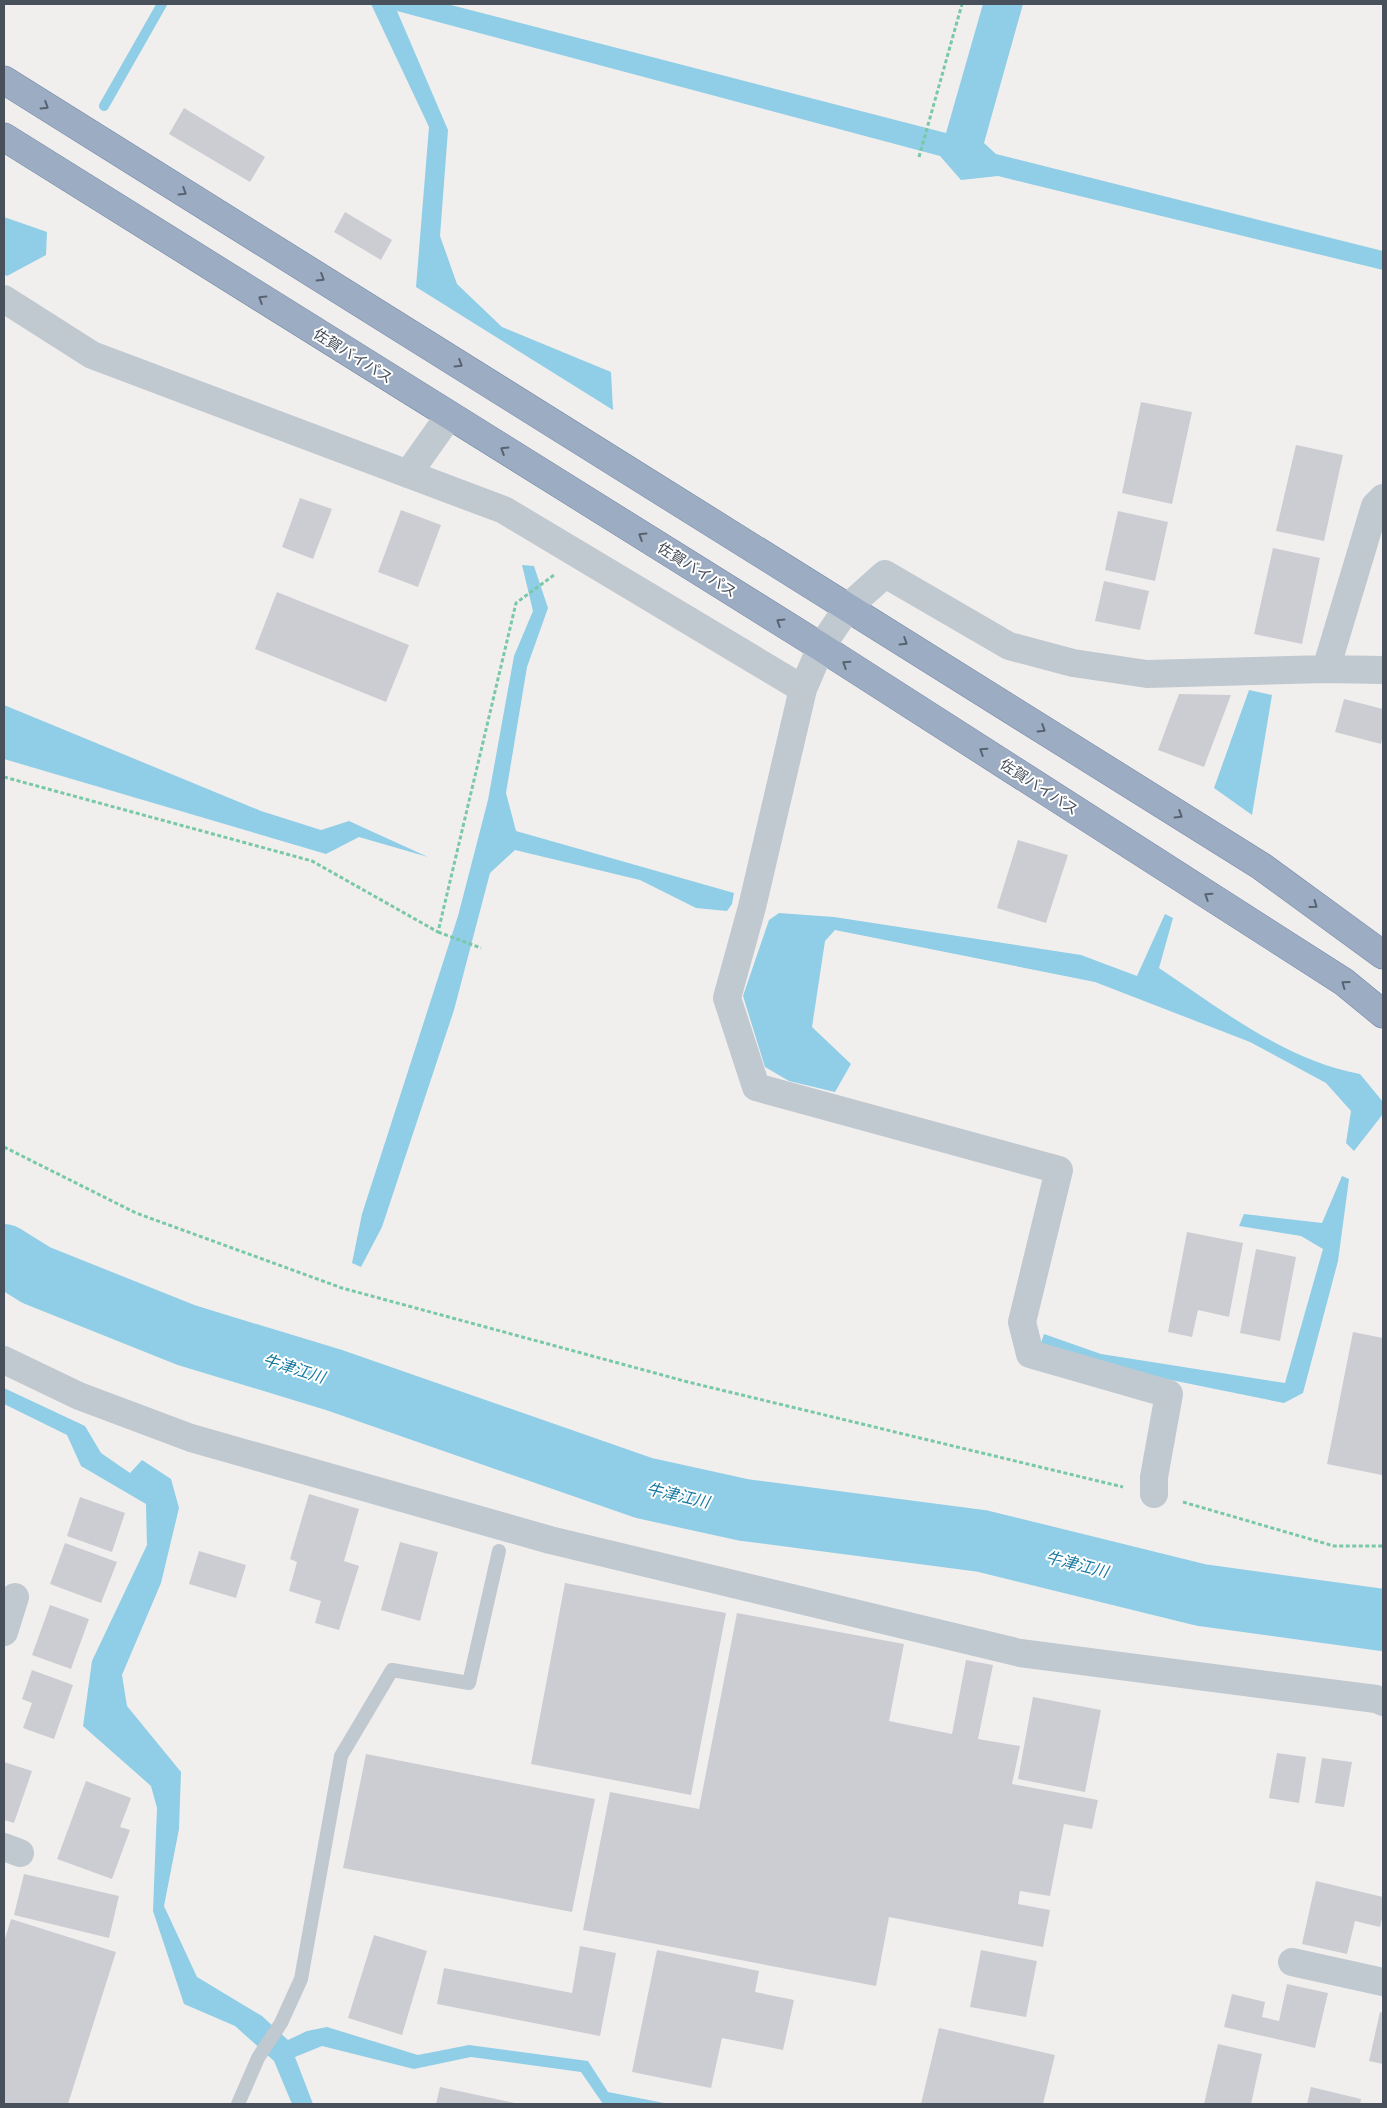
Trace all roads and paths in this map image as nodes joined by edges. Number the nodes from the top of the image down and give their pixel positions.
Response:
1 (962, 4) edge
2 (4, 80) edge
3 (4, 136) edge
4 (919, 158) dead end
5 (4, 299) edge
6 (449, 416) junction
7 (408, 474) junction
8 (1383, 498) edge
9 (552, 576) dead end
10 (848, 607) junction
11 (821, 647) junction
12 (1326, 669) junction
13 (1383, 670) edge
14 (803, 690) junction
15 (4, 777) edge
16 (438, 932) junction
17 (482, 948) dead end
18 (1383, 955) edge
19 (1383, 1014) edge
20 (4, 1147) edge
21 (4, 1360) edge
22 (1154, 1494) junction
23 (1383, 1546) edge
24 (499, 1551) dead end
25 (15, 1597) dead end
26 (4, 1632) edge
27 (1383, 1702) edge
28 (1292, 1962) dead end
29 (1383, 1982) edge
30 (238, 2104) edge

1 - 4 path
2 -> 10 highway
6 -> 3 highway, 佐賀バイパス
5 - 7 street
6 - 7 street
11 -> 6 highway, 佐賀バイパス
7 - 14 street
8 - 12 street
9 - 16 path
10 - 11 street
10 - 12 street
10 -> 18 highway
11 - 14 street
19 -> 11 highway, 佐賀バイパス
12 - 13 street
14 - 22 street
15 - 16 path
16 - 17 path
20 - 22 path
21 - 27 street
22 - 23 path
24 - 30 lane
25 - 26 street
28 - 29 street

